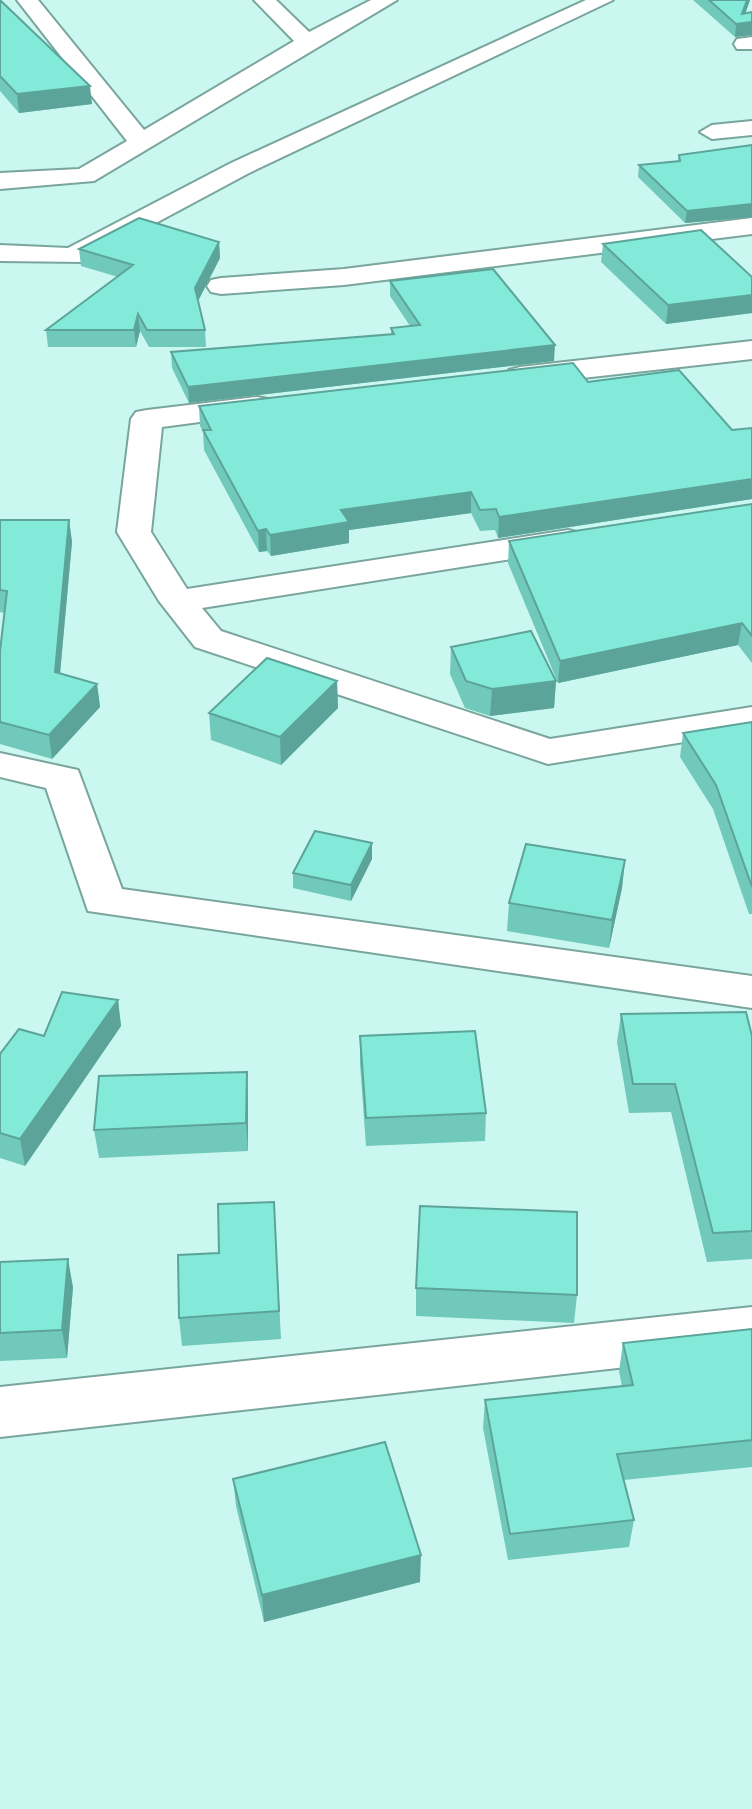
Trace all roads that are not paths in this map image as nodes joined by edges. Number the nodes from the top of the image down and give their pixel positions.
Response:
1 (27, 0) edge
2 (264, 0) edge
3 (387, 0) edge
4 (599, 0) edge
5 (307, 42) junction
6 (752, 128) edge
7 (712, 132) dead end
8 (141, 143) junction
9 (0, 181) edge
10 (752, 226) edge
11 (0, 253) edge
12 (221, 286) dead end
13 (748, 355) edge
14 (493, 379) edge
15 (289, 402) edge
16 (597, 535) edge
17 (177, 601) junction
18 (752, 719) edge
19 (0, 765) edge
20 (752, 992) edge
21 (752, 1330) edge
22 (0, 1412) edge

1 - 8 street
2 - 5 street
3 - 5 street
4 - 11 street
5 - 8 street
6 - 7 street
8 - 9 street
10 - 12 street
13 - 14 street
15 - 17 street
16 - 17 street
17 - 18 street
19 - 20 street
21 - 22 street

